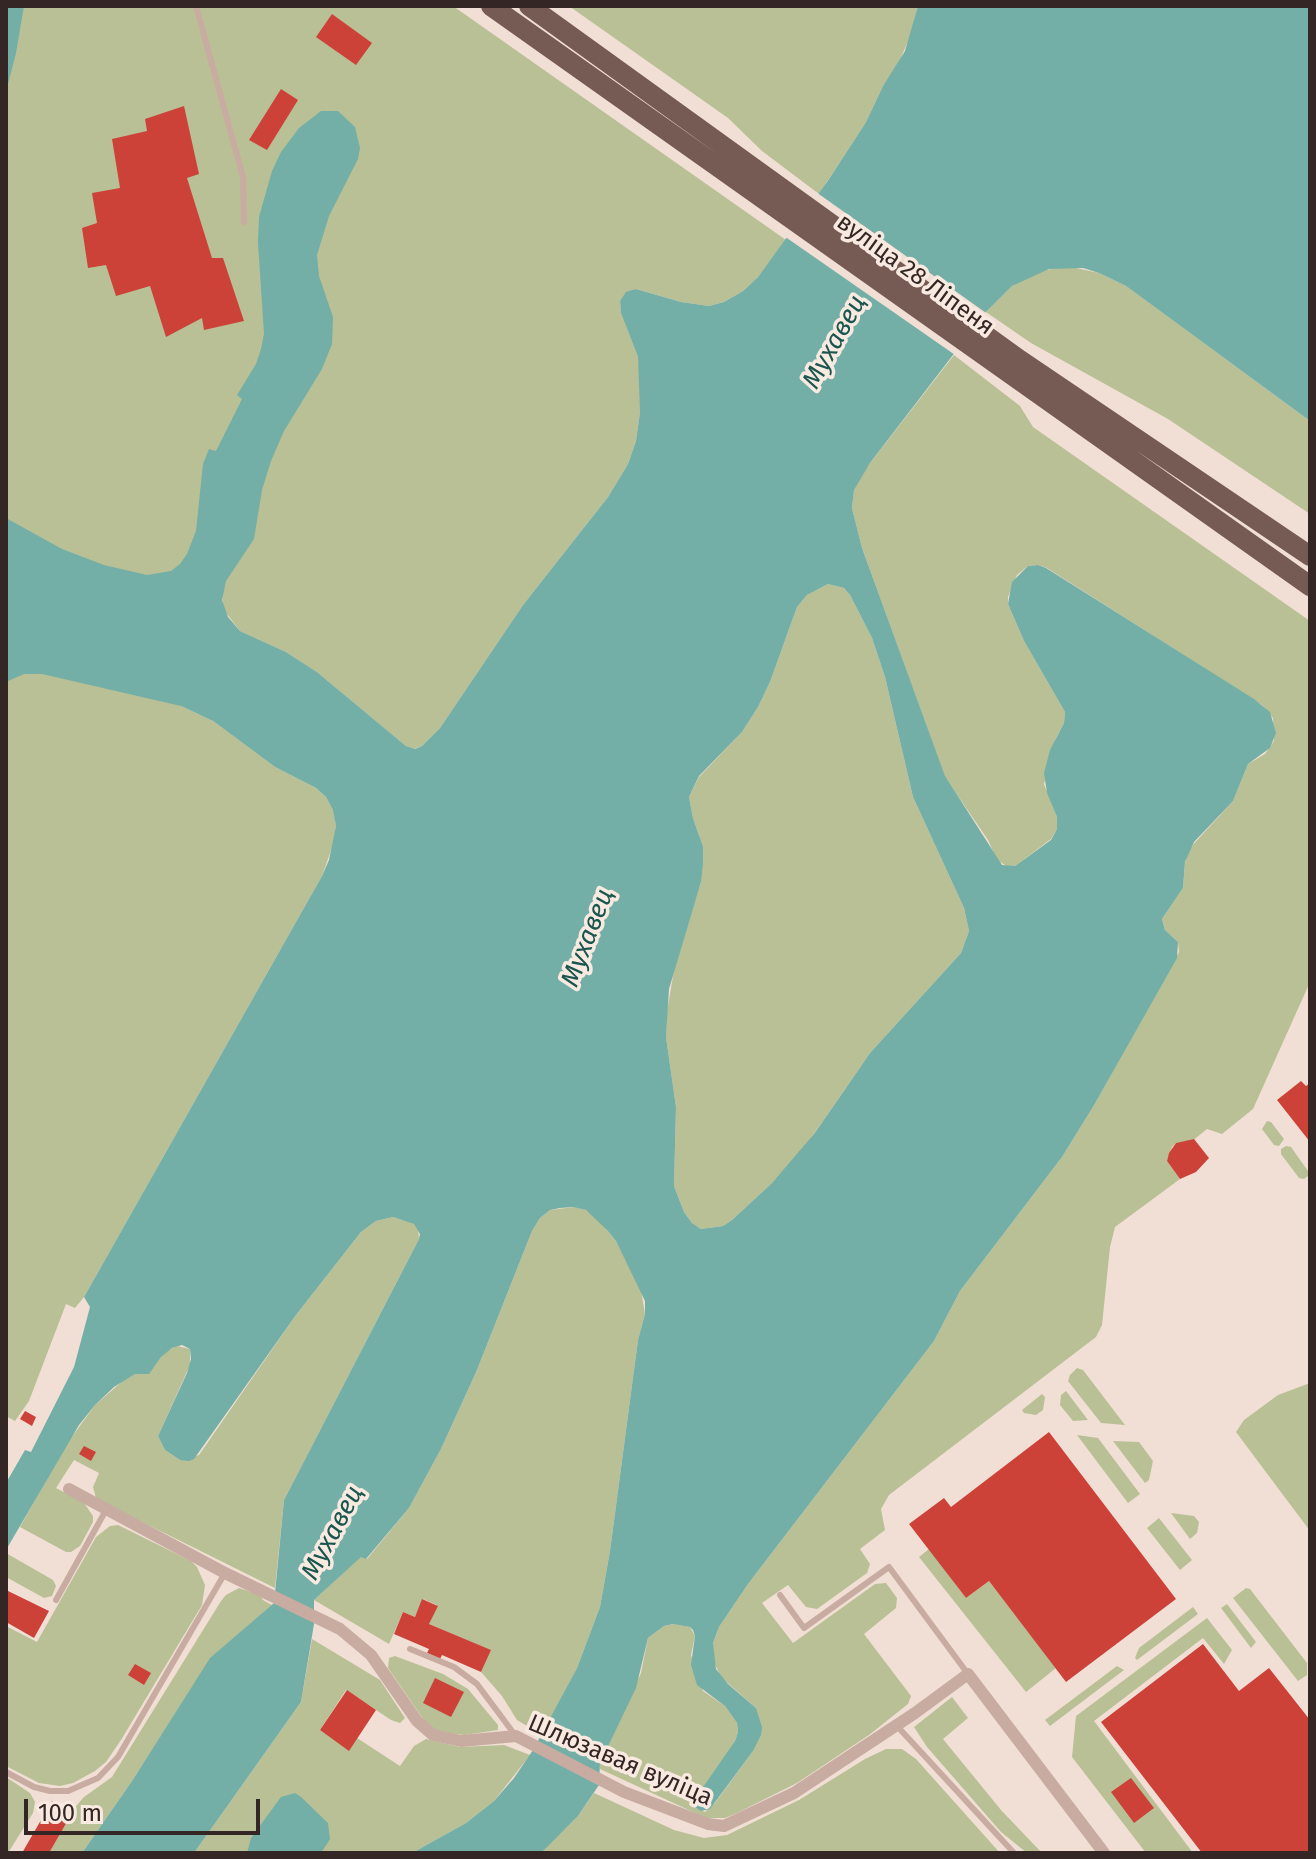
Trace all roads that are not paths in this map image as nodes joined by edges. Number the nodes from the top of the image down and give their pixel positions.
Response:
1 (196, 6) edge
2 (491, 6) edge
3 (529, 6) edge
4 (739, 169) junction
5 (244, 222) dead end
6 (1015, 367) junction
7 (1310, 556) edge
8 (1310, 586) edge
9 (69, 1489) dead end
10 (106, 1510) junction
11 (225, 1573) junction
12 (780, 1595) dead end
13 (56, 1600) dead end
14 (410, 1649) dead end
15 (968, 1674) junction
16 (897, 1726) junction
17 (520, 1738) junction
18 (6, 1772) edge
19 (1014, 1853) edge
20 (1104, 1853) edge

1 - 5 lane
2 - 4 main road, вуліца 28 Ліпеня
3 - 4 main road, вуліца 28 Ліпеня
4 - 6 main road, вуліца 28 Ліпеня
6 - 7 main road, вуліца 28 Ліпеня
6 - 8 main road, вуліца 28 Ліпеня
9 - 10 street, Шлюзавая вуліца
10 - 11 street, Шлюзавая вуліца
10 - 13 lane
11 - 17 street, Шлюзавая вуліца
11 - 18 lane
12 - 15 lane
14 - 17 lane
15 - 16 street, Шлюзавая вуліца
15 - 20 street
16 - 17 street, Шлюзавая вуліца
16 - 19 lane

